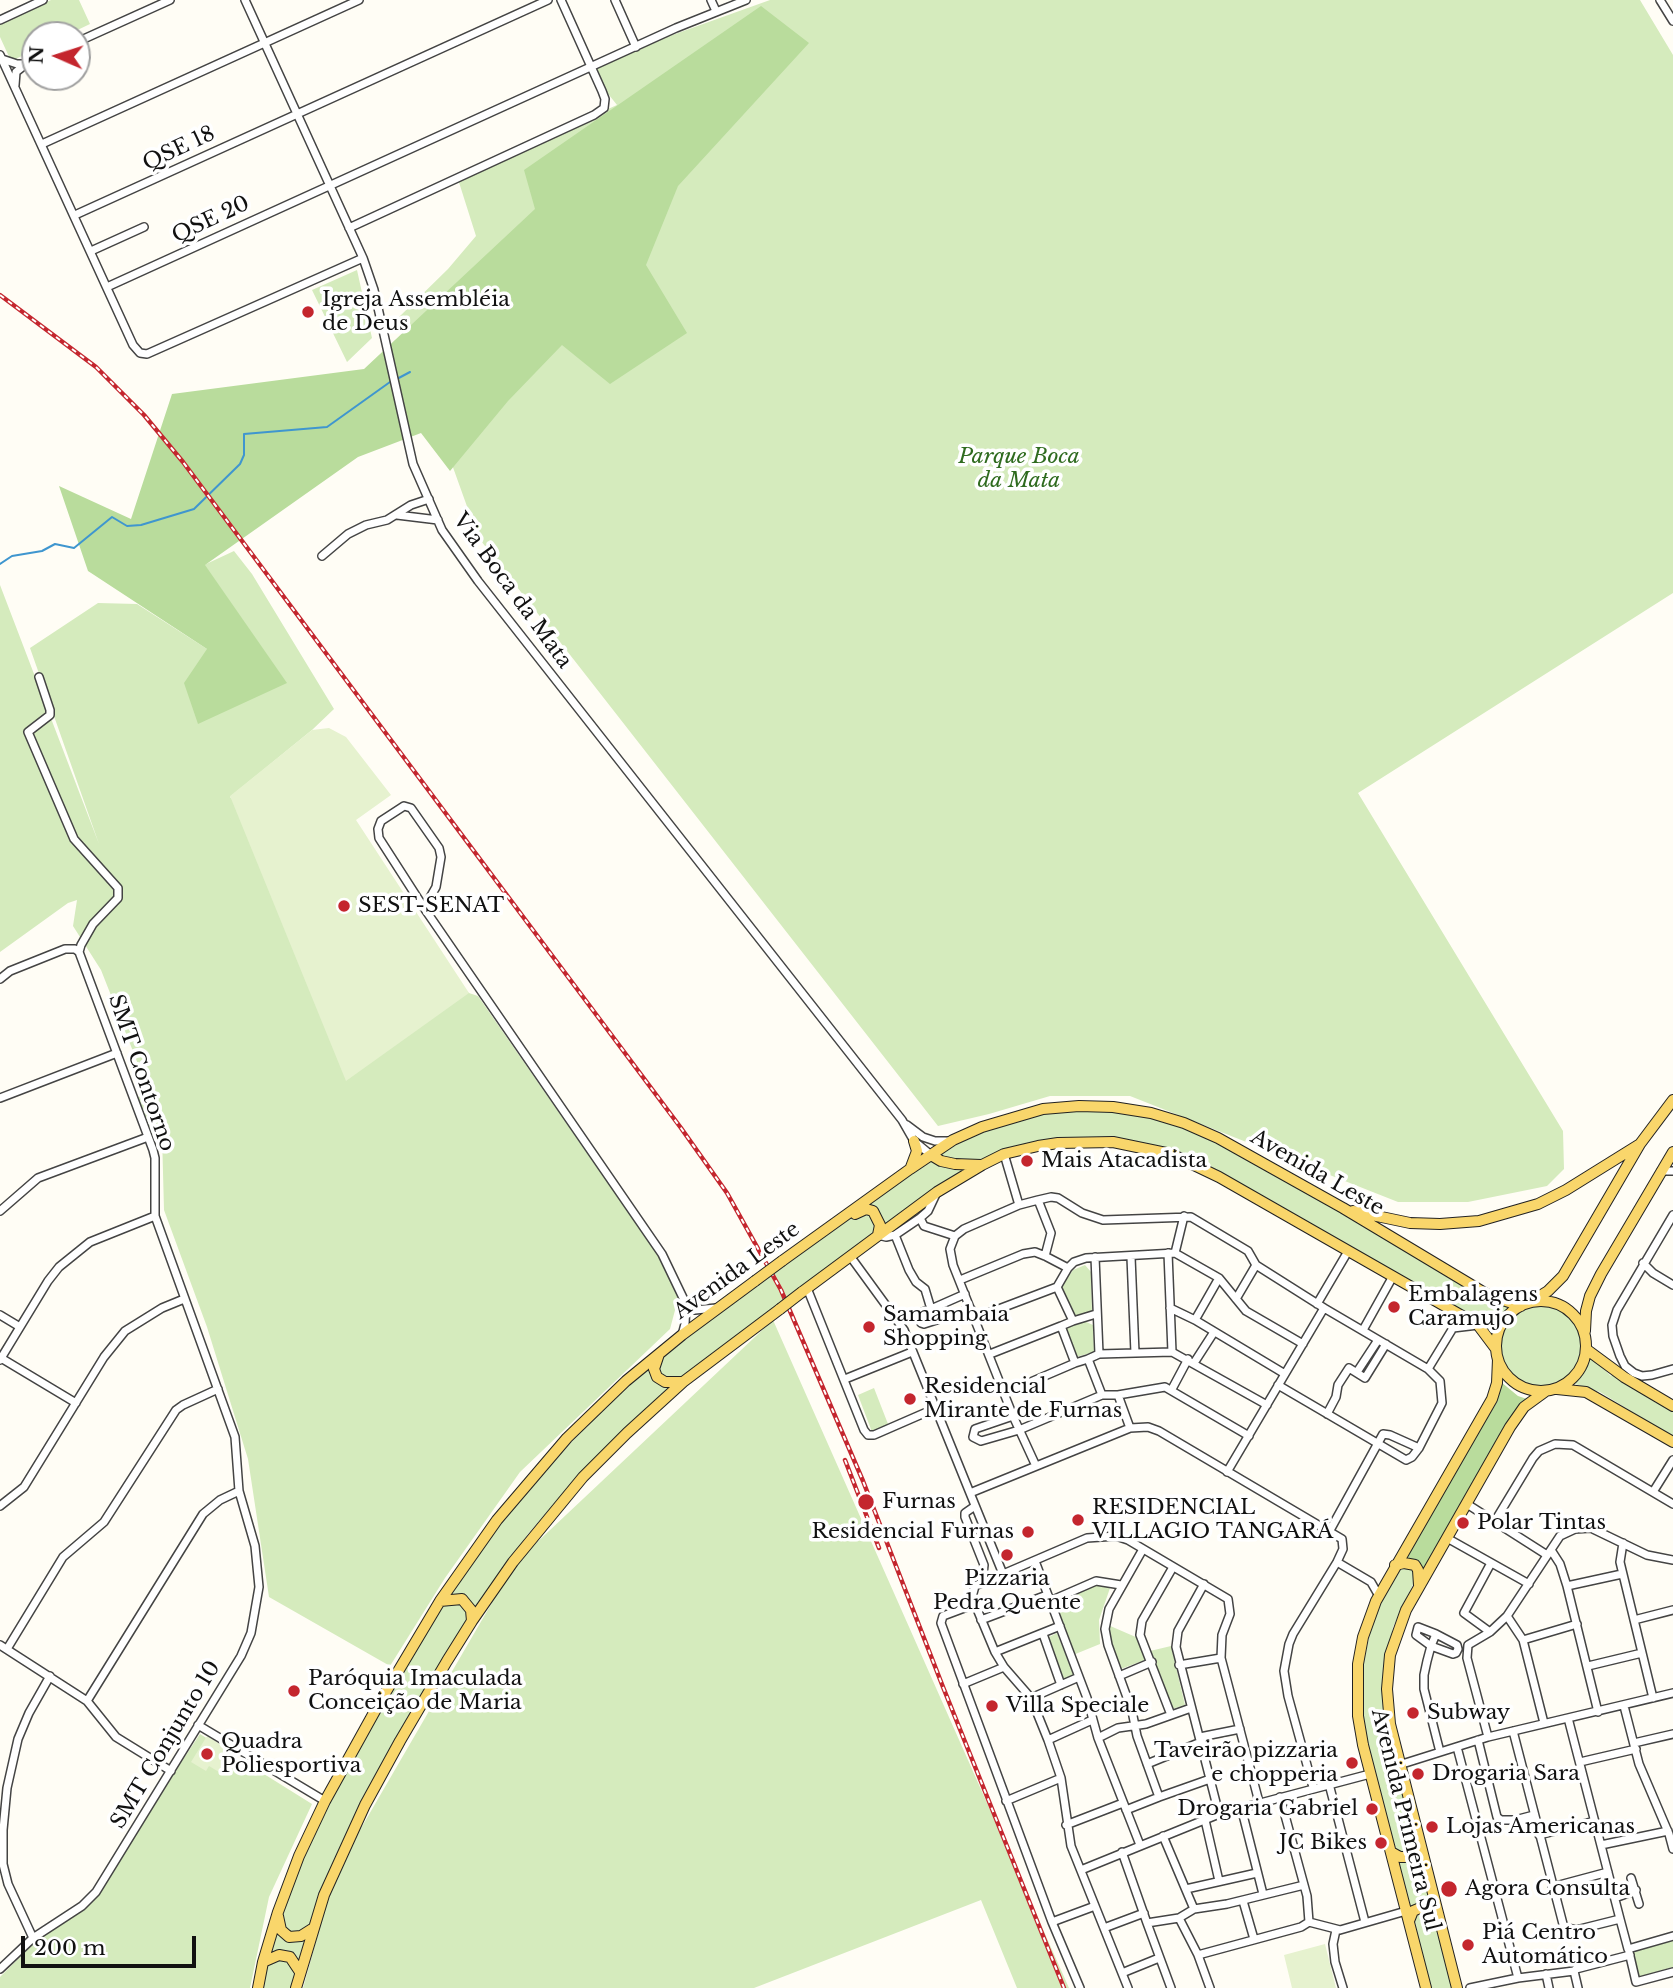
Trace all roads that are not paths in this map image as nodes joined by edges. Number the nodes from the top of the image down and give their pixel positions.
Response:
1 (43, 0) edge
2 (170, 0) edge
3 (245, 0) edge
4 (359, 0) edge
5 (548, 0) edge
6 (561, 0) edge
7 (615, 0) edge
8 (711, 0) edge
9 (1660, 0) edge
10 (740, 1) edge
11 (716, 11) junction
12 (0, 20) edge
13 (1673, 21) edge
14 (91, 36) edge
15 (264, 43) junction
16 (636, 47) junction
17 (1, 57) edge
18 (21, 63) edge
19 (21, 68) edge
20 (592, 68) junction
21 (15, 85) junction
22 (298, 113) junction
23 (42, 144) junction
24 (329, 185) junction
25 (75, 215) junction
26 (144, 227) dead end
27 (349, 228) junction
28 (91, 251) junction
29 (363, 258) junction
30 (107, 287) junction
31 (429, 499) junction
32 (397, 515) junction
33 (438, 520) junction
34 (322, 556) dead end
35 (39, 677) dead end
36 (424, 908) junction
37 (79, 952) junction
38 (0, 979) edge
39 (117, 1053) junction
40 (0, 1098) edge
41 (1673, 1100) edge
42 (902, 1120) junction
43 (148, 1137) junction
44 (953, 1140) junction
45 (914, 1141) junction
46 (1640, 1144) junction
47 (1673, 1152) edge
48 (1004, 1154) junction
49 (931, 1155) junction
50 (982, 1165) junction
51 (910, 1169) junction
52 (1661, 1171) junction
53 (1673, 1171) edge
54 (937, 1192) junction
55 (1038, 1200) junction
56 (1019, 1205) junction
57 (1343, 1208) junction
58 (0, 1212) edge
59 (1673, 1215) edge
60 (155, 1216) junction
61 (1184, 1216) junction
62 (920, 1218) junction
63 (839, 1220) junction
64 (878, 1235) junction
65 (895, 1235) junction
66 (955, 1236) junction
67 (1172, 1253) junction
68 (1347, 1253) junction
69 (850, 1256) junction
70 (1045, 1256) junction
71 (1095, 1257) junction
72 (1131, 1257) junction
73 (1643, 1263) junction
74 (1256, 1265) junction
75 (1068, 1268) junction
76 (1653, 1273) junction
77 (1635, 1277) junction
78 (1219, 1278) junction
79 (1392, 1278) junction
80 (960, 1280) junction
81 (1673, 1285) edge
82 (1057, 1287) junction
83 (804, 1290) junction
84 (965, 1294) junction
85 (184, 1299) junction
86 (1236, 1299) junction
87 (686, 1304) junction
88 (1526, 1304) junction
89 (1321, 1306) junction
90 (720, 1307) junction
91 (1170, 1308) junction
92 (931, 1309) junction
93 (971, 1309) junction
94 (1096, 1314) junction
95 (0, 1315) edge
96 (975, 1318) junction
97 (1195, 1320) junction
98 (1073, 1321) junction
99 (1478, 1325) junction
100 (1061, 1326) junction
101 (20, 1327) junction
102 (1363, 1330) junction
103 (1214, 1332) junction
104 (682, 1335) junction
105 (1378, 1340) junction
106 (1586, 1343) junction
107 (1303, 1344) junction
108 (1386, 1344) junction
109 (660, 1352) junction
110 (912, 1352) junction
111 (1172, 1352) junction
112 (1135, 1353) junction
113 (990, 1354) junction
114 (1099, 1354) junction
115 (1497, 1354) junction
116 (1, 1359) edge
117 (1088, 1359) junction
118 (1191, 1361) junction
119 (1075, 1363) junction
120 (1428, 1369) junction
121 (1673, 1369) edge
122 (1357, 1372) junction
123 (1285, 1374) junction
124 (845, 1379) junction
125 (682, 1382) junction
126 (1278, 1385) junction
127 (218, 1389) junction
128 (1172, 1389) junction
129 (1551, 1390) junction
130 (1005, 1393) junction
131 (1102, 1395) junction
132 (1118, 1395) junction
133 (76, 1403) junction
134 (1267, 1405) junction
135 (1673, 1406) edge
136 (936, 1408) junction
137 (1327, 1414) junction
138 (1013, 1416) junction
139 (1129, 1428) junction
140 (1019, 1430) junction
141 (1249, 1436) junction
142 (1673, 1442) edge
143 (1378, 1443) junction
144 (1419, 1448) junction
145 (1673, 1460) edge
146 (1036, 1466) junction
147 (1227, 1472) junction
148 (239, 1491) junction
149 (1653, 1492) junction
150 (970, 1493) junction
151 (1466, 1504) junction
152 (1673, 1504) edge
153 (0, 1506) edge
154 (975, 1506) junction
155 (1495, 1521) junction
156 (1329, 1532) junction
157 (1447, 1538) junction
158 (1623, 1543) junction
159 (1143, 1549) junction
160 (1549, 1552) junction
161 (1673, 1560) edge
162 (997, 1561) junction
163 (1035, 1561) junction
164 (1337, 1562) junction
165 (1491, 1563) junction
166 (984, 1566) junction
167 (1395, 1566) junction
168 (1173, 1567) junction
169 (1003, 1574) junction
170 (1622, 1574) junction
171 (1387, 1581) junction
172 (1371, 1582) junction
173 (982, 1583) junction
174 (1204, 1584) junction
175 (1529, 1584) junction
176 (1121, 1585) junction
177 (1419, 1586) junction
178 (1567, 1587) junction
179 (1379, 1596) junction
180 (1048, 1598) junction
181 (440, 1601) junction
182 (975, 1604) junction
183 (1673, 1610) edge
184 (1507, 1616) junction
185 (981, 1620) junction
186 (1634, 1620) junction
187 (472, 1621) junction
188 (1577, 1624) junction
189 (1060, 1626) junction
190 (1490, 1632) junction
191 (1043, 1634) junction
192 (1436, 1634) junction
193 (1523, 1640) junction
194 (1431, 1646) junction
195 (4, 1647) edge
196 (995, 1652) junction
197 (1642, 1653) junction
198 (1221, 1658) junction
199 (1152, 1662) junction
200 (1179, 1665) junction
201 (1588, 1666) junction
202 (1004, 1667) junction
203 (50, 1676) junction
204 (1119, 1676) junction
205 (1079, 1677) junction
206 (963, 1684) junction
207 (1061, 1685) junction
208 (1673, 1693) edge
209 (1031, 1698) junction
210 (1653, 1698) junction
211 (87, 1701) junction
212 (1624, 1706) junction
213 (1191, 1708) junction
214 (1598, 1712) junction
215 (1171, 1715) junction
216 (1568, 1718) junction
217 (1092, 1720) junction
218 (1544, 1723) junction
219 (198, 1725) junction
220 (1134, 1725) junction
221 (1240, 1729) junction
222 (1513, 1731) junction
223 (1673, 1734) edge
224 (1488, 1737) junction
225 (1098, 1738) junction
226 (1048, 1740) junction
227 (1200, 1740) junction
228 (1478, 1740) junction
229 (1635, 1746) junction
230 (1457, 1747) junction
231 (1440, 1752) junction
232 (1580, 1762) junction
233 (1147, 1765) junction
234 (1399, 1765) junction
235 (171, 1771) junction
236 (1370, 1774) junction
237 (1061, 1778) junction
238 (1210, 1779) junction
239 (1329, 1784) junction
240 (1313, 1787) junction
241 (1159, 1797) junction
242 (1280, 1797) junction
243 (326, 1801) junction
244 (1006, 1801) junction
245 (1259, 1802) junction
246 (1124, 1807) junction
247 (1241, 1808) junction
248 (1219, 1814) junction
249 (1534, 1815) junction
250 (1205, 1820) junction
251 (1595, 1821) junction
252 (1066, 1825) junction
253 (1, 1829) edge
254 (1539, 1835) junction
255 (1163, 1836) junction
256 (1671, 1836) edge
257 (1419, 1842) junction
258 (1140, 1845) junction
259 (1601, 1845) junction
260 (1673, 1849) edge
261 (1122, 1852) junction
262 (1391, 1852) junction
263 (1081, 1870) junction
264 (1608, 1872) junction
265 (1257, 1873) junction
266 (1631, 1878) dead end
267 (1219, 1881) junction
268 (1304, 1885) junction
269 (1552, 1887) junction
270 (1186, 1889) junction
271 (1636, 1890) junction
272 (1263, 1894) junction
273 (1615, 1898) junction
274 (1243, 1900) junction
275 (1639, 1904) dead end
276 (1095, 1906) junction
277 (1194, 1909) junction
278 (1406, 1911) junction
279 (278, 1912) junction
280 (1144, 1913) junction
281 (1392, 1914) junction
282 (1438, 1915) junction
283 (1178, 1918) junction
284 (1620, 1919) junction
285 (1052, 1922) junction
286 (1309, 1922) junction
287 (1365, 1922) junction
288 (1409, 1922) junction
289 (1147, 1923) junction
290 (1104, 1928) junction
291 (312, 1929) junction
292 (1336, 1930) junction
293 (1673, 1936) edge
294 (33, 1938) junction
295 (1254, 1939) junction
296 (1629, 1952) junction
297 (1198, 1955) junction
298 (1159, 1958) junction
299 (263, 1962) junction
300 (0, 1969) edge
301 (1574, 1971) junction
302 (300, 1972) junction
303 (1673, 1972) edge
304 (1122, 1973) junction
305 (1546, 1975) junction
306 (1518, 1978) junction
307 (1637, 1985) edge
308 (258, 1988) edge
309 (296, 1988) edge
310 (1080, 1988) edge
311 (1128, 1988) edge
312 (1171, 1988) edge
313 (1210, 1988) edge
314 (1343, 1988) edge
315 (1426, 1988) edge
316 (1457, 1988) edge
317 (1470, 1988) edge
318 (1549, 1988) edge
319 (1578, 1988) edge

1 - 12 street
2 - 14 street
3 - 15 street, Via Boca da Mata
4 - 15 street
5 - 22 street, QSE 18
6 - 20 street
7 - 16 street
8 - 11 street
9 - 13 street
10 - 11 street, QSE 20
11 - 16 street, QSE 20
15 - 22 street, Via Boca da Mata
15 - 23 street
16 - 20 street, QSE 20
17 - 18 street
17 - 21 street
19 - 21 street
20 - 24 street, QSE 20
20 - 27 street
21 - 23 street
22 - 24 street, Via Boca da Mata
22 - 25 street, QSE 18
23 - 25 street
24 - 27 street, Via Boca da Mata
24 - 30 street, QSE 20
25 - 28 street
26 - 28 street
27 - 29 street, Via Boca da Mata
28 - 30 street
29 - 30 street
29 - 31 street, Via Boca da Mata
31 - 32 street
31 - 33 street, Via Boca da Mata
32 - 33 street
32 - 34 street
33 - 42 street, Via Boca da Mata
35 - 37 street
36 - 36 street
36 - 87 street
37 - 38 street
37 - 39 street, SMT Contorno
39 - 40 street
39 - 43 street, SMT Contorno
41 - 46 main road
42 - 44 street, Via Boca da Mata
42 - 45 street, Via Boca da Mata
43 - 58 street
43 - 60 street, SMT Contorno
44 - 49 main road, Avenida Leste
44 - 57 main road, Avenida Leste
45 - 49 street, Via Boca da Mata
45 - 51 main road
46 - 57 main road
46 - 88 main road
47 - 52 main road
48 - 50 main road
48 - 56 street
48 - 68 main road
49 - 50 main road
49 - 51 main road, Avenida Leste
50 - 54 main road
51 - 63 main road, Avenida Leste
52 - 53 street
52 - 106 main road
54 - 62 street
54 - 64 main road
55 - 56 street
55 - 61 street
55 - 70 street
56 - 66 street
57 - 88 main road, Avenida Leste
59 - 73 street
60 - 85 street, SMT Contorno
60 - 101 street
61 - 67 street
61 - 74 street
62 - 65 street
62 - 66 street
63 - 64 main road
63 - 90 main road, Avenida Leste, bridge
64 - 65 street
64 - 69 main road
65 - 92 street
66 - 80 street
67 - 72 street
67 - 78 street
67 - 91 street
68 - 79 main road
68 - 89 street
69 - 83 main road
69 - 110 street
70 - 75 street
70 - 80 street
71 - 72 street
71 - 75 street
71 - 94 street
72 - 112 street
73 - 76 street
73 - 77 street
74 - 86 street
74 - 89 street
75 - 82 street
76 - 77 street
76 - 81 street
77 - 121 street
78 - 86 street
78 - 97 street
79 - 99 main road
79 - 102 street
80 - 84 street
82 - 96 street
82 - 98 street
83 - 124 street
83 - 125 main road, bridge
84 - 92 street
84 - 93 street
85 - 127 street, SMT Contorno
85 - 133 street
86 - 107 street
87 - 90 street
87 - 104 street
88 - 106 main road
88 - 115 main road
89 - 102 street
89 - 107 street
90 - 104 main road, Avenida Leste
91 - 97 street
91 - 111 street
92 - 93 street
93 - 96 street
94 - 98 street
94 - 114 street
95 - 101 street
96 - 113 street
97 - 103 street
98 - 100 street
99 - 115 main road
99 - 120 street
100 - 113 street
100 - 119 street
101 - 116 street
102 - 105 street
103 - 118 street
103 - 123 street
104 - 109 main road, Avenida Leste
105 - 108 street
105 - 122 street
106 - 129 main road
106 - 135 main road
107 - 123 street
108 - 120 street
108 - 122 street
109 - 125 main road
109 - 181 main road, Avenida Leste
110 - 124 street
110 - 136 street
111 - 112 street
111 - 118 street
112 - 114 street
113 - 130 street
114 - 117 street
115 - 129 main road
115 - 167 main road, Avenida Primeira Sul
116 - 133 street
117 - 119 street
117 - 131 street
118 - 128 street
118 - 134 street
119 - 130 street
120 - 144 street
122 - 137 street
123 - 126 street
124 - 136 street
125 - 187 main road
126 - 134 street
126 - 137 street
127 - 148 street, SMT Contorno
127 - 195 street
128 - 132 street
128 - 141 street
129 - 142 main road
129 - 151 main road, Avenida Primeira Sul
130 - 138 street
131 - 132 street
131 - 140 street
132 - 139 street
133 - 153 street
134 - 141 street
136 - 150 street
137 - 143 street
138 - 140 street
138 - 140 street
139 - 146 street
139 - 147 street
140 - 146 street
141 - 147 street
143 - 144 street
143 - 144 street
143 - 156 street
145 - 149 street
146 - 150 street
147 - 156 street
148 - 211 street
148 - 219 street, SMT Conjunto 10
149 - 152 street
149 - 155 street
150 - 154 street
151 - 155 street
151 - 157 main road, Avenida Primeira Sul
154 - 162 street
154 - 166 street
155 - 160 street
156 - 164 street
157 - 165 street
157 - 177 main road, Avenida Primeira Sul
158 - 160 street
158 - 161 street
158 - 170 street
159 - 163 street
159 - 168 street
159 - 176 street
160 - 175 street
160 - 178 street
162 - 166 street
162 - 169 street
163 - 169 street
163 - 180 street
164 - 172 street
164 - 240 street
165 - 175 street
165 - 190 street
166 - 173 street
167 - 171 main road, Avenida Primeira Sul
167 - 177 main road
168 - 174 street
168 - 199 street
169 - 173 street
170 - 178 street
170 - 186 street
171 - 172 street
171 - 179 main road, Avenida Primeira Sul
172 - 179 street
173 - 182 street
174 - 198 street
174 - 200 street
175 - 184 street
176 - 180 street
176 - 204 street
177 - 234 main road, Avenida Primeira Sul
178 - 188 street
179 - 236 main road, Avenida Primeira Sul
180 - 185 street
180 - 189 street
181 - 187 main road
181 - 243 main road, Avenida Leste
182 - 185 street
182 - 206 street
183 - 186 street
184 - 190 street
184 - 193 street
185 - 196 street
186 - 197 street
187 - 291 main road
188 - 193 street
188 - 201 street
189 - 191 street
189 - 205 street
190 - 224 street
191 - 196 street
191 - 207 street
192 - 194 street
192 - 194 street
192 - 194 street
193 - 218 street
194 - 231 street
195 - 203 street
196 - 202 street
197 - 201 street
197 - 210 street
198 - 200 street
198 - 221 street
199 - 204 street
199 - 215 street
200 - 213 street
201 - 214 street
202 - 206 street
202 - 209 street
203 - 211 street
203 - 253 street
204 - 220 street
205 - 207 street
205 - 217 street
206 - 244 street
207 - 209 street
208 - 210 street
209 - 226 street
210 - 212 street
211 - 235 street
212 - 214 street
212 - 229 street
213 - 215 street
213 - 227 street
214 - 216 street
215 - 220 street
216 - 218 street
216 - 232 street
217 - 225 street
217 - 226 street
218 - 222 street
219 - 235 street, SMT Conjunto 10
219 - 243 street
220 - 225 street
220 - 233 street
221 - 227 street
221 - 245 street
222 - 224 street
222 - 249 street
223 - 229 street
224 - 228 street
225 - 246 street
226 - 237 street
227 - 233 street
227 - 238 street
228 - 230 street
228 - 249 street
229 - 232 street
229 - 256 street
230 - 231 street
230 - 306 street
231 - 234 street
232 - 251 street
233 - 241 street
234 - 257 main road, Avenida Primeira Sul
235 - 294 street, SMT Conjunto 10
236 - 239 street
236 - 262 main road, Avenida Primeira Sul
237 - 244 street
237 - 252 street
238 - 241 street
238 - 248 street
239 - 240 street
239 - 287 street
240 - 242 street
241 - 246 street
242 - 245 street
242 - 268 street
243 - 279 main road, Avenida Leste
244 - 285 street
245 - 247 street
246 - 252 street
246 - 258 street
247 - 248 street
247 - 265 street
248 - 250 street
249 - 254 street
250 - 255 street
250 - 267 street
251 - 254 street
251 - 259 street
252 - 263 street
253 - 294 street
254 - 269 street
255 - 258 street
255 - 270 street
256 - 259 street
256 - 260 street
257 - 262 main road
257 - 282 main road, Avenida Primeira Sul
258 - 261 street
259 - 264 street
261 - 263 street
261 - 280 street
262 - 278 main road, Avenida Primeira Sul
263 - 276 street
264 - 269 street
264 - 273 street
265 - 267 street
265 - 272 street
266 - 271 street
267 - 270 street
268 - 272 street
268 - 286 street
269 - 284 street
270 - 277 street
271 - 273 street
271 - 275 street
272 - 274 street
273 - 284 street
274 - 277 street
274 - 295 street
276 - 285 street
276 - 290 street
277 - 283 street
278 - 281 street
278 - 288 main road, Avenida Primeira Sul
279 - 291 main road
279 - 299 main road, Avenida Leste
280 - 289 street
280 - 290 street
281 - 287 street
281 - 288 street
282 - 288 main road
282 - 316 main road, Avenida Primeira Sul
283 - 289 street
283 - 297 street
284 - 296 street
285 - 310 street
286 - 292 street
286 - 295 street
287 - 292 street
288 - 315 main road, Avenida Primeira Sul
289 - 298 street
290 - 304 street
291 - 302 main road
292 - 314 street
293 - 296 street
294 - 300 street, SMT Conjunto 10
295 - 297 street
296 - 301 street
296 - 307 street
297 - 313 street
298 - 304 street
298 - 312 street
299 - 302 main road
299 - 308 main road, Avenida Leste
301 - 305 street
301 - 319 street
302 - 309 main road
303 - 307 street
304 - 311 street
305 - 306 street
305 - 318 street
306 - 317 street

